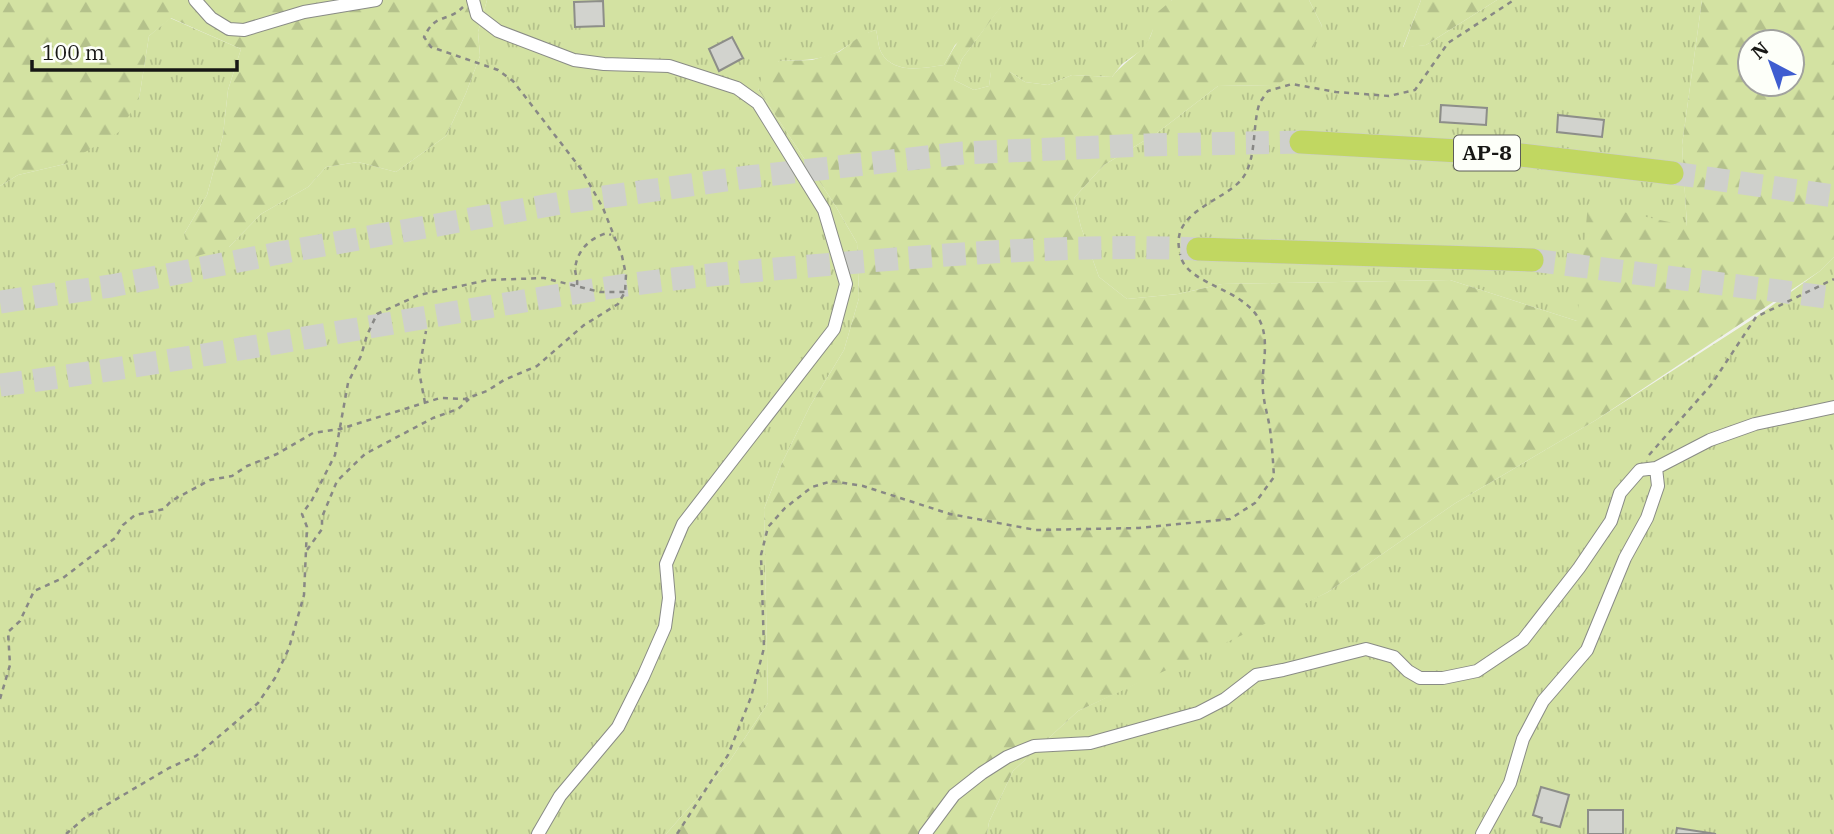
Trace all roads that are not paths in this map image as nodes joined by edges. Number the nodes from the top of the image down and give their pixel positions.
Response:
1 (195, 0) edge
2 (376, 0) edge
3 (472, 0) edge
4 (1301, 142) tunnel mouth
5 (1672, 173) tunnel mouth
6 (1198, 249) tunnel mouth
7 (1532, 260) tunnel mouth
8 (1834, 407) edge
9 (1656, 468) junction
10 (538, 834) edge
11 (925, 834) edge
12 (1482, 834) edge

1 - 2 street
3 - 10 street
4 - 5 highway, AP-8
6 - 7 highway
8 - 9 street
9 - 11 street
9 - 12 street

